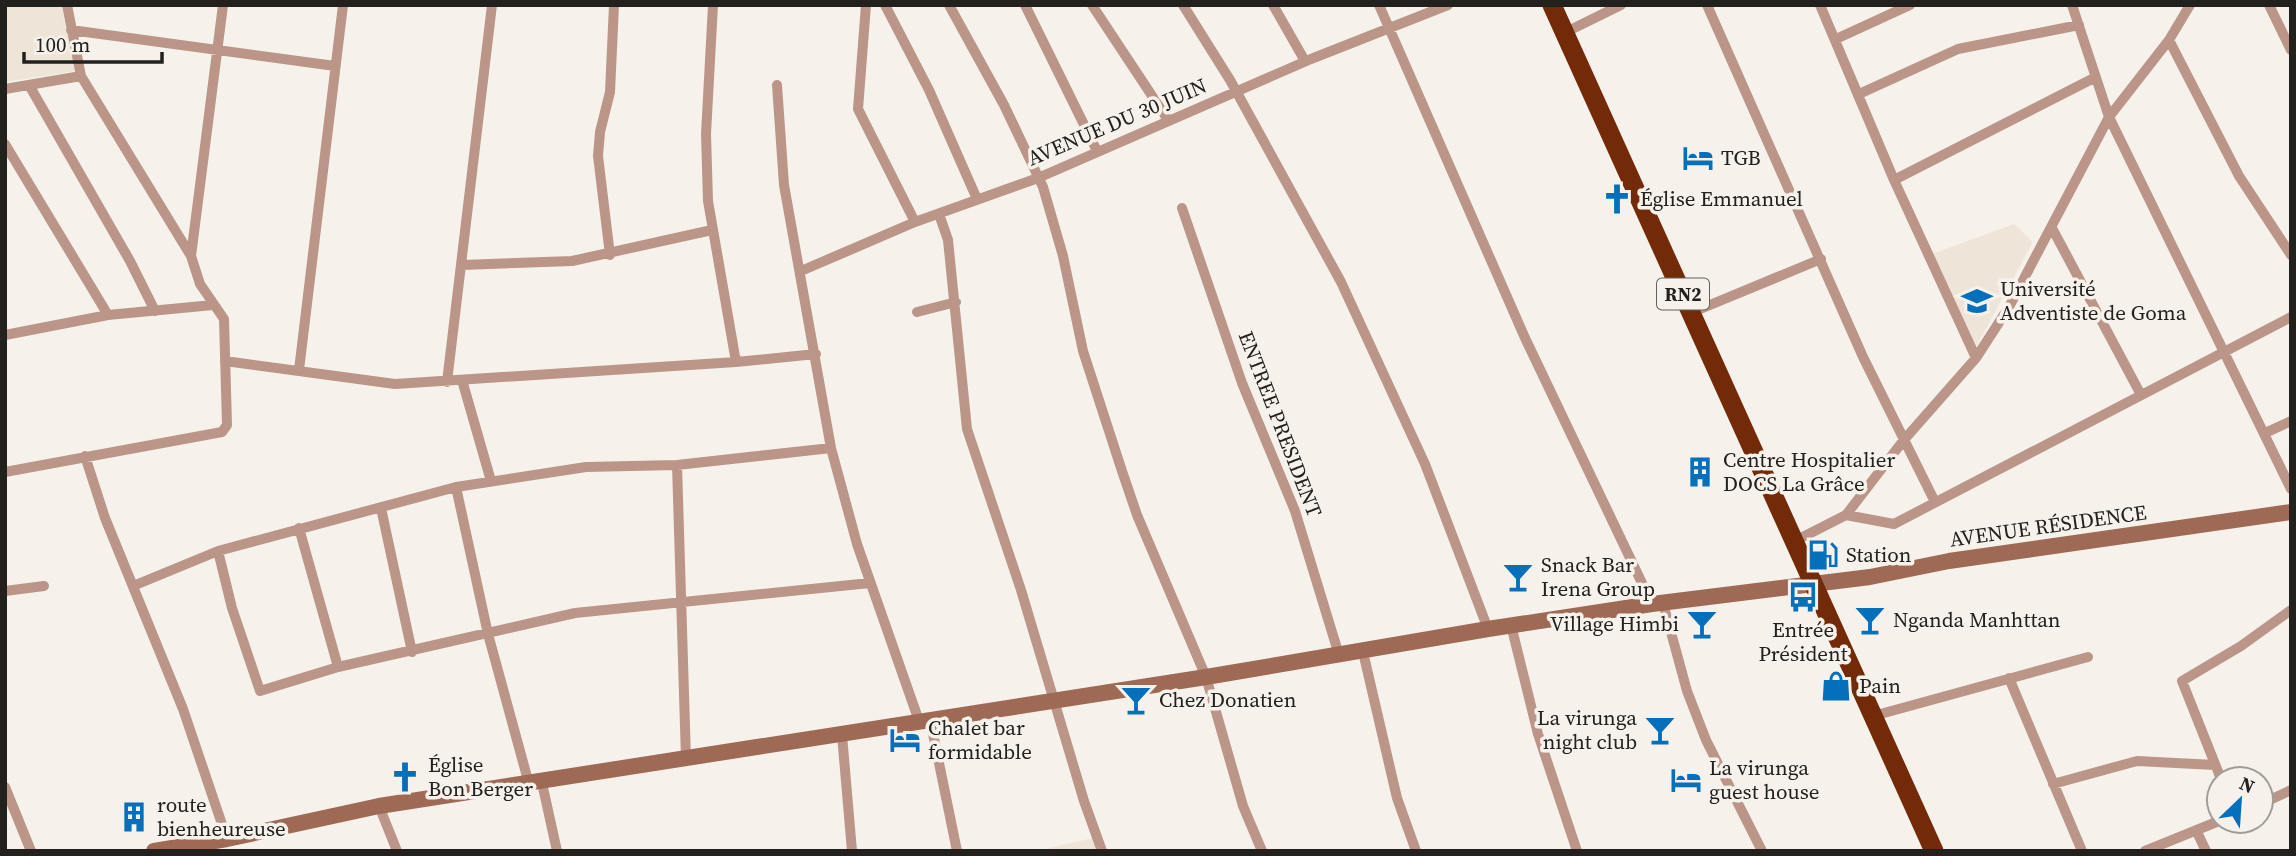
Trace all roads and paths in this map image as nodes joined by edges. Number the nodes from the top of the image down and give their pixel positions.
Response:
1 (67, 5) edge
2 (223, 5) edge
3 (342, 5) edge
4 (492, 5) edge
5 (614, 5) edge
6 (713, 5) edge
7 (866, 5) edge
8 (885, 5) edge
9 (949, 5) edge
10 (1025, 5) edge
11 (1092, 5) edge
12 (1183, 5) edge
13 (1273, 5) edge
14 (1379, 5) edge
15 (1447, 5) edge
16 (1552, 5) edge
17 (1621, 5) edge
18 (1707, 5) edge
19 (1820, 5) edge
20 (1910, 5) edge
21 (2072, 5) edge
22 (2190, 5) edge
23 (2269, 5) edge
24 (2079, 25) junction
25 (1390, 27) junction
26 (71, 30) junction
27 (1564, 33) junction
28 (1836, 39) junction
29 (2169, 40) junction
30 (216, 49) junction
31 (2291, 50) edge
32 (1305, 61) junction
33 (335, 66) junction
34 (81, 76) junction
35 (2094, 78) junction
36 (29, 85) junction
37 (777, 85) dead end
38 (5, 89) edge
39 (1237, 91) junction
40 (1859, 94) junction
41 (2109, 117) junction
42 (1168, 120) junction
43 (5, 144) edge
44 (1097, 151) junction
45 (1038, 178) junction
46 (1894, 180) junction
47 (977, 199) junction
48 (1182, 208) dead end
49 (939, 214) junction
50 (915, 222) junction
51 (2052, 228) junction
52 (712, 230) junction
53 (610, 255) junction
54 (2291, 255) edge
55 (191, 256) junction
56 (1821, 259) junction
57 (461, 265) junction
58 (802, 271) junction
59 (956, 302) junction
60 (213, 305) junction
61 (155, 311) junction
62 (916, 312) dead end
63 (1693, 313) junction
64 (108, 315) junction
65 (2291, 317) edge
66 (5, 335) edge
67 (2225, 351) junction
68 (816, 354) junction
69 (1976, 358) junction
70 (225, 361) junction
71 (736, 362) junction
72 (299, 370) junction
73 (462, 380) junction
74 (447, 382) junction
75 (2140, 393) junction
76 (2291, 421) edge
77 (2265, 433) junction
78 (1903, 441) junction
79 (831, 448) junction
80 (85, 456) junction
81 (677, 465) junction
82 (5, 472) edge
83 (491, 481) junction
84 (456, 487) junction
85 (2291, 489) edge
86 (1936, 502) junction
87 (381, 508) junction
88 (2291, 512) edge
89 (1846, 515) junction
90 (299, 528) junction
91 (1793, 542) junction
92 (218, 551) junction
93 (870, 583) junction
94 (1812, 584) junction
95 (44, 586) dead end
96 (133, 586) junction
97 (5, 591) edge
98 (1657, 603) junction
99 (684, 604) junction
100 (2291, 610) edge
101 (1511, 625) junction
102 (1488, 629) junction
103 (488, 634) junction
104 (412, 652) junction
105 (1363, 652) junction
106 (1339, 655) junction
107 (2088, 657) dead end
108 (338, 667) junction
109 (1206, 677) junction
110 (2009, 678) junction
111 (1056, 700) junction
112 (1874, 716) junction
113 (925, 720) junction
114 (842, 735) junction
115 (686, 760) junction
116 (2215, 765) joint
117 (536, 783) junction
118 (2053, 784) junction
119 (5, 787) edge
120 (2291, 790) edge
121 (2275, 797) edge
122 (379, 806) junction
123 (2205, 826) edge
124 (2196, 830) junction
125 (228, 839) junction
126 (161, 850) edge
127 (31, 851) edge
128 (397, 851) edge
129 (557, 851) edge
130 (852, 851) edge
131 (957, 851) edge
132 (1102, 851) edge
133 (1262, 851) edge
134 (1416, 851) edge
135 (1577, 851) edge
136 (1762, 851) edge
137 (1934, 851) edge
138 (2082, 851) edge
139 (2145, 851) edge
140 (2206, 851) edge

1 - 26 street
2 - 30 street
3 - 33 street
4 - 57 street
5 - 53 street
6 - 52 street
7 - 50 street
8 - 47 street
9 - 45 street
10 - 44 street
11 - 42 street
12 - 39 street
13 - 32 street
14 - 25 street
15 - 25 street, AVENUE DU 30 JUIN
16 - 27 highway, RN2
17 - 27 street
18 - 56 street
19 - 28 street
20 - 28 street
21 - 24 street
22 - 29 street
23 - 31 street
24 - 35 street
24 - 40 street
25 - 32 street, AVENUE DU 30 JUIN
25 - 98 street
26 - 30 street
26 - 34 street
27 - 63 highway, RN2
28 - 40 street
29 - 41 street
29 - 54 street
30 - 33 street
30 - 55 street
32 - 39 street, AVENUE DU 30 JUIN
33 - 72 street
34 - 36 street
34 - 55 street
35 - 41 street
35 - 46 street
36 - 38 street
36 - 61 street
37 - 58 street
39 - 42 street, AVENUE DU 30 JUIN
39 - 102 street
40 - 46 street
41 - 51 street
41 - 67 street
42 - 44 street, AVENUE DU 30 JUIN
43 - 64 street
44 - 45 street, AVENUE DU 30 JUIN
45 - 47 street, AVENUE DU 30 JUIN
45 - 109 street
46 - 69 street
47 - 49 street, AVENUE DU 30 JUIN
48 - 106 street, ENTREE PRESIDENT
49 - 50 street, AVENUE DU 30 JUIN
49 - 59 street
50 - 58 street, AVENUE DU 30 JUIN
51 - 69 street
51 - 75 street
52 - 53 street
52 - 71 street
53 - 57 street
55 - 60 street
56 - 63 street
56 - 78 street
57 - 74 street
58 - 68 street
59 - 62 street
59 - 111 street
60 - 61 street
60 - 70 street
61 - 64 street
63 - 91 highway, RN2
64 - 66 street
65 - 67 street
67 - 75 street
67 - 77 street
68 - 71 street
68 - 79 street
69 - 78 street
70 - 72 street
70 - 80 street
71 - 73 street
72 - 74 street
73 - 74 street
73 - 83 street
75 - 86 street
76 - 77 street
77 - 85 street
78 - 86 street
78 - 89 street
79 - 81 street
79 - 93 street
80 - 82 street
80 - 96 street
81 - 83 street
81 - 99 street
83 - 84 street
84 - 87 street
84 - 103 street
86 - 89 street
87 - 90 street
87 - 104 street
88 - 94 street, AVENUE RÉSIDENCE
89 - 91 street
90 - 92 street
90 - 108 street
91 - 94 highway, RN2
92 - 96 street
92 - 108 street
93 - 99 street
93 - 113 street
94 - 98 street, AVENUE RÉSIDENCE
94 - 112 highway, RN2
95 - 97 street
96 - 125 street
98 - 101 street, AVENUE RÉSIDENCE
98 - 136 street
99 - 103 street
99 - 115 street
100 - 116 street
101 - 102 street, AVENUE RÉSIDENCE
101 - 135 street
102 - 105 street, AVENUE RÉSIDENCE
103 - 104 street
103 - 117 street
104 - 108 street
105 - 106 street, AVENUE RÉSIDENCE
105 - 134 street
106 - 109 street, AVENUE RÉSIDENCE
107 - 110 street
109 - 111 street, AVENUE RÉSIDENCE
109 - 133 street
110 - 112 street
110 - 118 street
111 - 113 street, AVENUE RÉSIDENCE
111 - 132 street
112 - 137 highway, RN2
113 - 114 street, AVENUE RÉSIDENCE
113 - 131 street
114 - 115 street, AVENUE RÉSIDENCE
114 - 130 street
115 - 117 street, AVENUE RÉSIDENCE
116 - 118 street
117 - 122 street, AVENUE RÉSIDENCE
117 - 129 street
118 - 138 street
119 - 127 street
120 - 121 street
122 - 125 street, AVENUE RÉSIDENCE
122 - 128 street
123 - 124 street
124 - 139 street
124 - 140 street
125 - 126 street, AVENUE RÉSIDENCE

